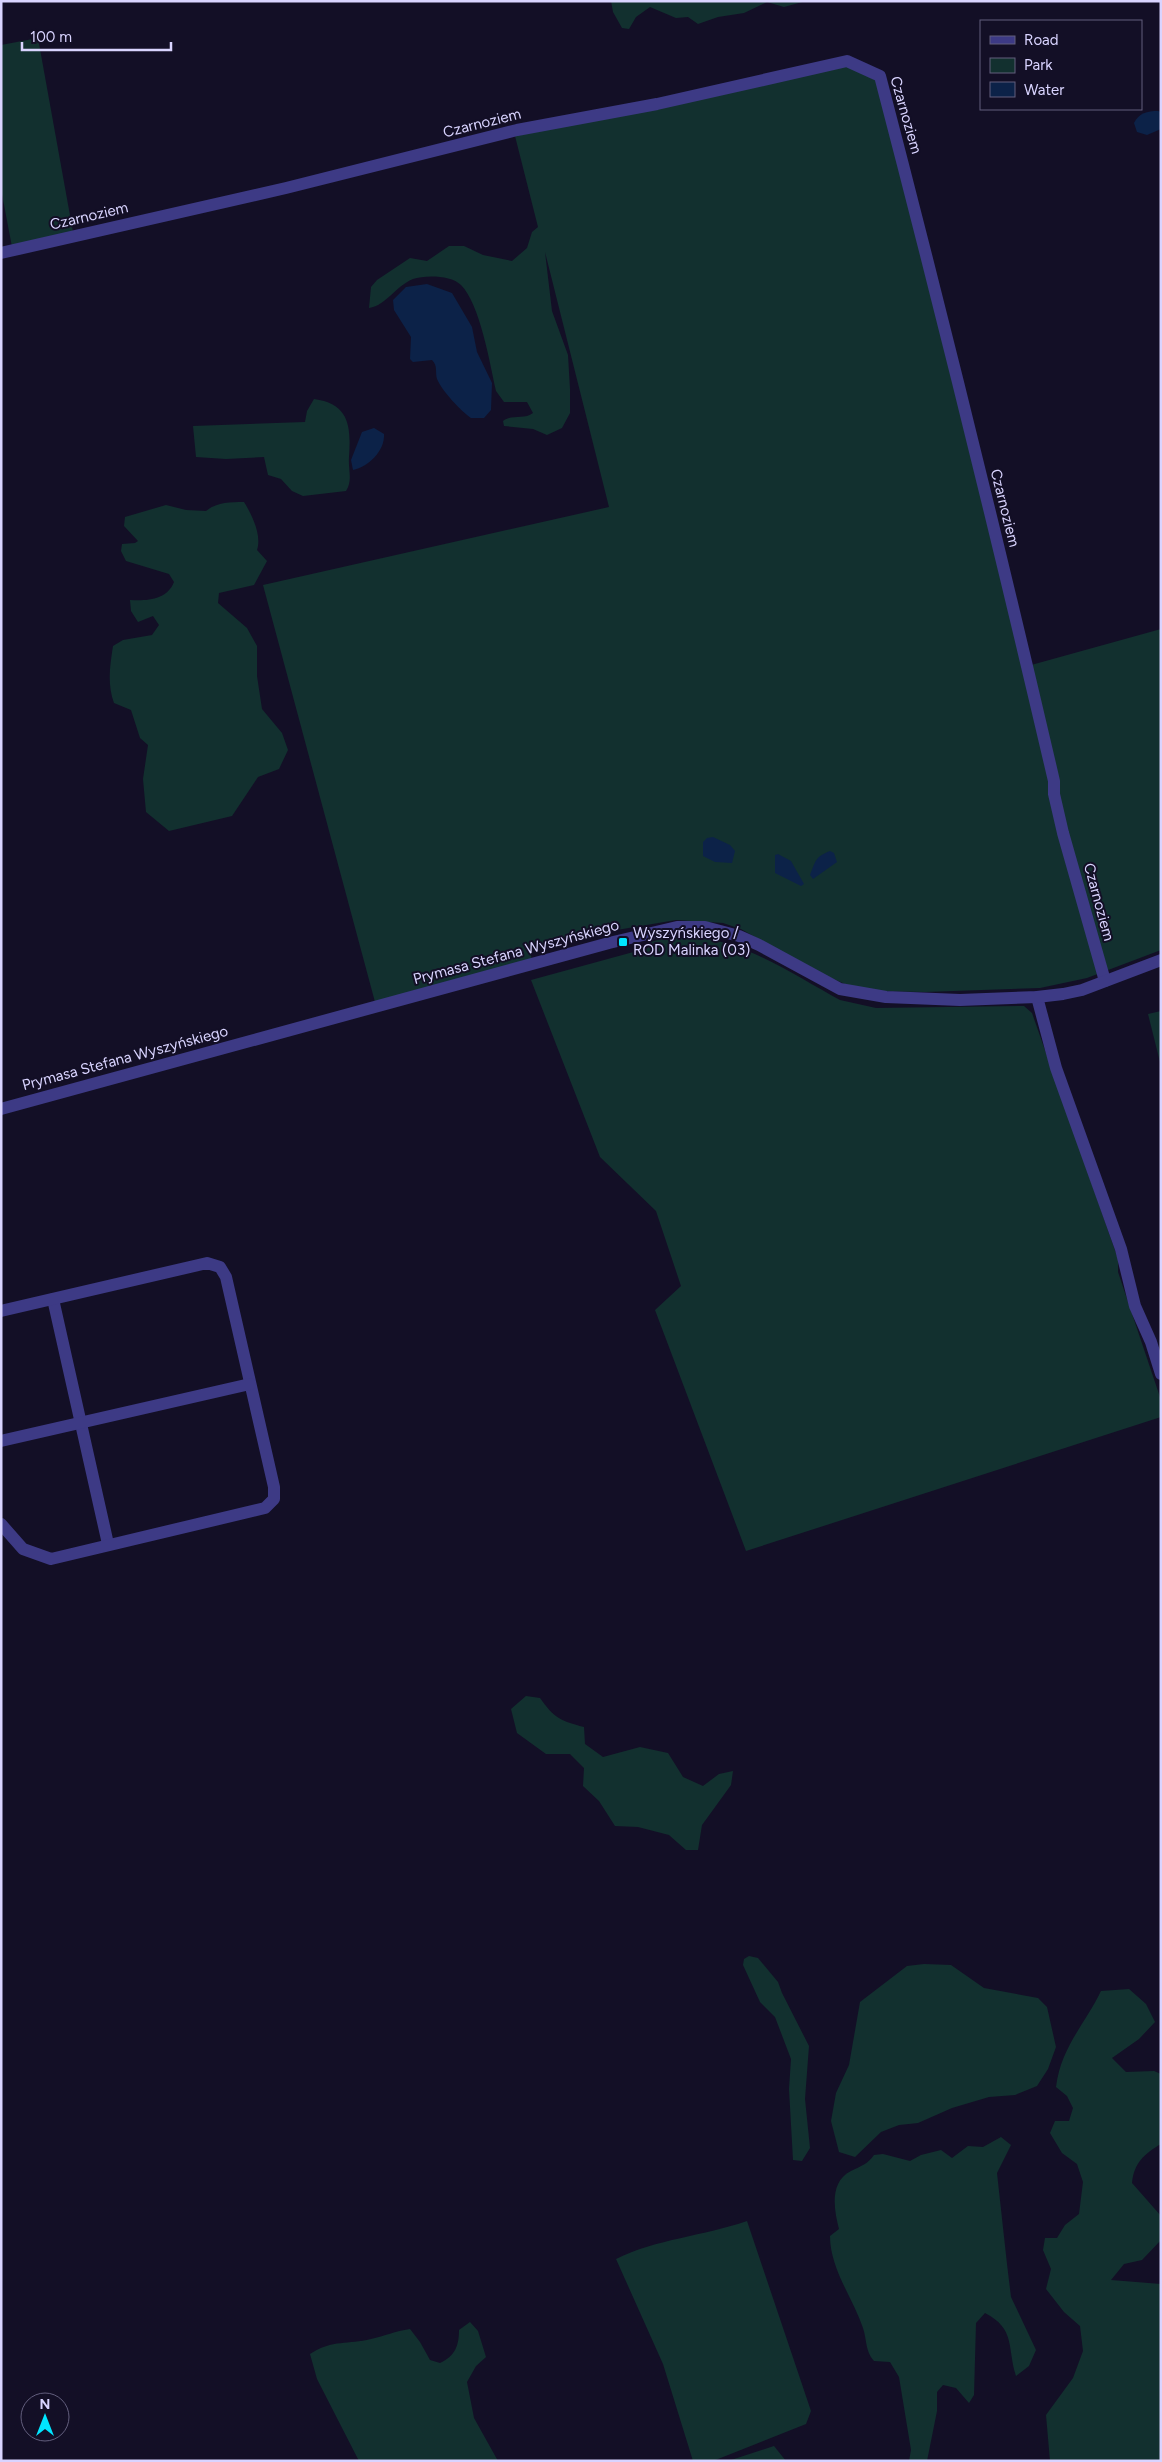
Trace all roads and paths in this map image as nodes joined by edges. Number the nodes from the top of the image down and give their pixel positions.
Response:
1 (1, 253) edge
2 (1161, 960) edge
3 (1105, 981) junction
4 (1037, 998) junction
5 (1, 1108) edge
6 (53, 1299) junction
7 (1, 1311) edge
8 (1161, 1374) edge
9 (250, 1384) junction
10 (81, 1422) junction
11 (1, 1441) edge
12 (1, 1524) edge
13 (108, 1544) junction

1 - 3 street, Czarnoziem
2 - 3 street
3 - 4 street
4 - 5 street, Prymasa Stefana Wyszyńskiego
4 - 8 street
6 - 7 street
6 - 9 street
6 - 10 street
9 - 10 street
9 - 13 street
10 - 11 street
10 - 13 street
12 - 13 street

